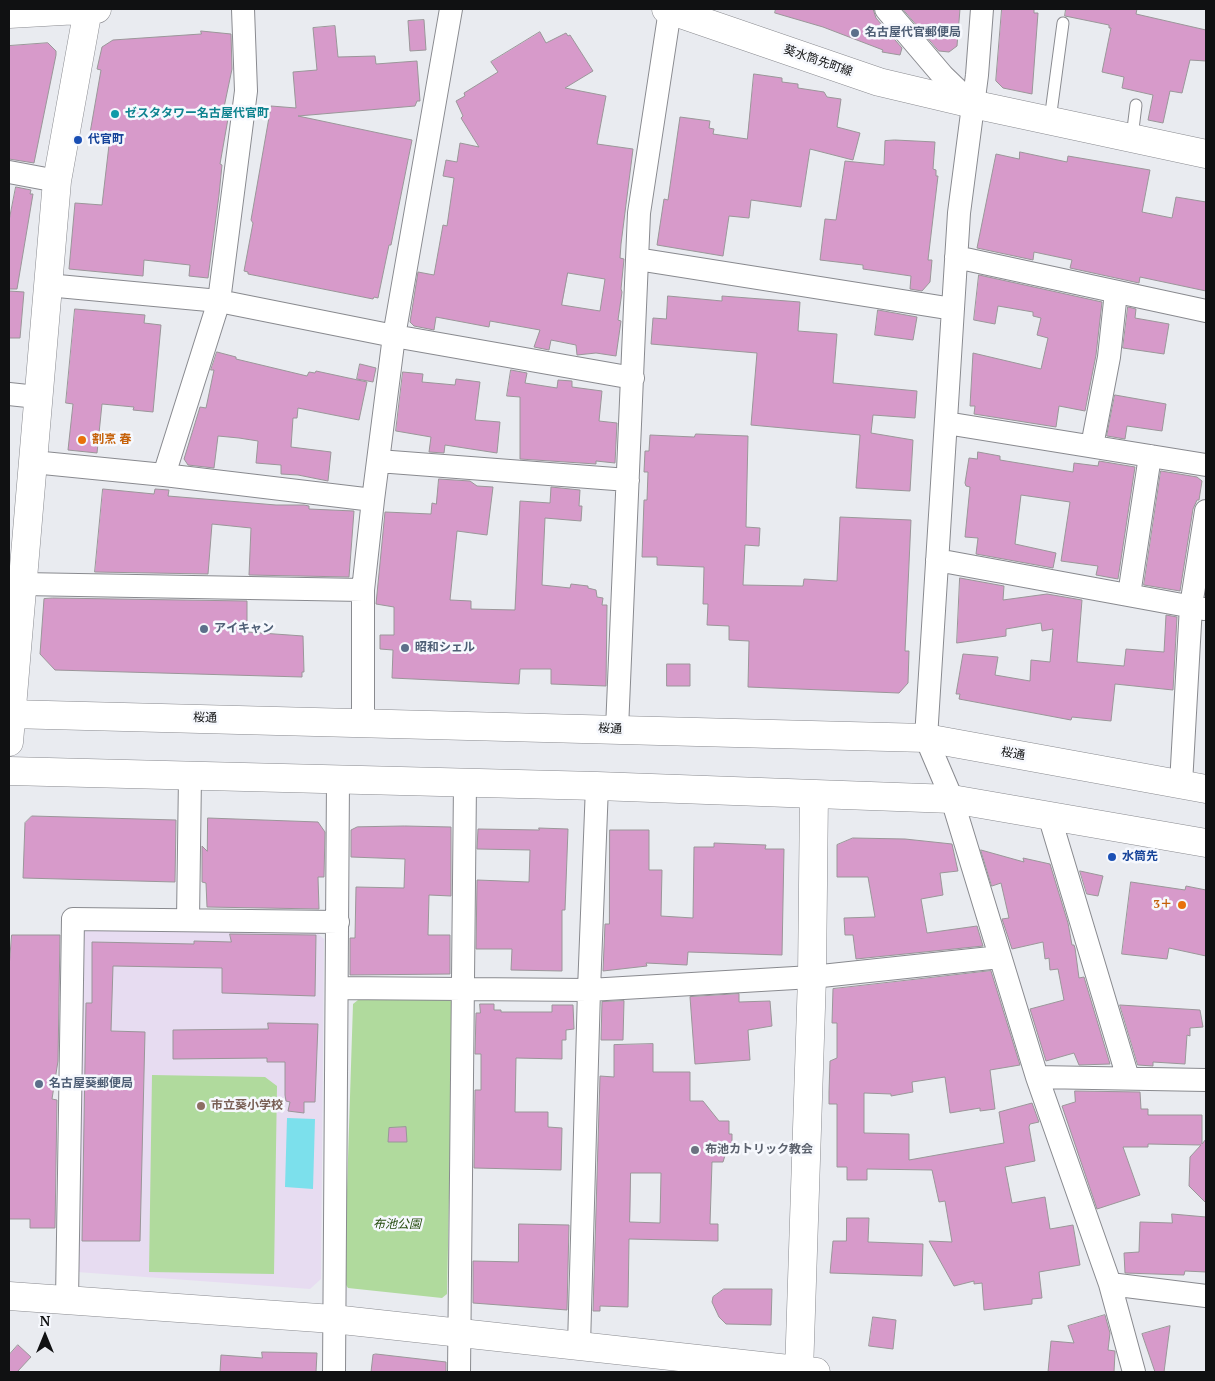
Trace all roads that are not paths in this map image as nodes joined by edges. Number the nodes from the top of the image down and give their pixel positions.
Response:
1 (88, 9) edge
2 (97, 9) edge
3 (243, 9) edge
4 (451, 9) edge
5 (668, 9) edge
6 (886, 9) edge
7 (982, 9) edge
8 (9, 14) edge
9 (1063, 23) dead end
10 (972, 104) junction
11 (1136, 105) dead end
12 (1050, 120) junction
13 (1132, 137) junction
14 (1206, 154) edge
15 (9, 172) edge
16 (57, 181) junction
17 (956, 257) junction
18 (637, 258) junction
19 (47, 285) junction
20 (1116, 292) junction
21 (219, 301) junction
22 (953, 309) junction
23 (1206, 312) edge
24 (394, 336) junction
25 (633, 378) junction
26 (9, 394) edge
27 (37, 397) junction
28 (946, 423) junction
29 (1092, 446) junction
30 (1150, 456) junction
31 (378, 461) junction
32 (33, 462) junction
33 (1206, 464) edge
34 (164, 475) junction
35 (628, 480) junction
36 (373, 500) junction
37 (1206, 511) edge
38 (937, 560) junction
39 (22, 584) junction
40 (363, 590) junction
41 (1129, 595) junction
42 (1199, 608) edge
43 (10, 714) edge
44 (362, 722) junction
45 (618, 729) junction
46 (926, 738) junction
47 (9, 742) edge
48 (9, 771) edge
49 (190, 776) junction
50 (338, 780) junction
51 (465, 783) junction
52 (597, 786) junction
53 (1193, 786) edge
54 (814, 794) junction
55 (952, 800) junction
56 (1049, 815) junction
57 (1206, 842) edge
58 (188, 920) junction
59 (338, 922) junction
60 (1000, 957) junction
61 (812, 977) junction
62 (337, 988) junction
63 (462, 988) junction
64 (589, 990) junction
65 (1037, 1077) junction
66 (1128, 1078) junction
67 (1206, 1080) edge
68 (1110, 1284) junction
69 (9, 1296) edge
70 (1206, 1296) edge
71 (67, 1300) junction
72 (333, 1319) junction
73 (458, 1332) junction
74 (579, 1345) junction
75 (334, 1372) edge
76 (459, 1372) edge
77 (805, 1372) edge
78 (1134, 1372) edge

1 - 2 street
1 - 8 street
1 - 16 street
3 - 21 street
4 - 24 street
5 - 10 street, 葵水筒先町線
5 - 18 street
6 - 10 street
7 - 10 street
9 - 12 lane
10 - 12 street, 葵水筒先町線
10 - 17 street
11 - 13 lane
12 - 13 street, 葵水筒先町線
13 - 14 street, 葵水筒先町線
15 - 16 street
16 - 19 street
17 - 20 street
17 - 22 street
18 - 22 street
18 - 25 street
19 - 21 street
19 - 27 street
20 - 23 street
20 - 29 street
21 - 24 street
21 - 34 street
22 - 28 street
24 - 25 street
24 - 31 street
25 - 35 street
26 - 27 street
27 - 32 street
28 - 29 street
28 - 38 street
29 - 30 street
30 - 33 street
30 - 41 street
31 - 35 street
31 - 36 street
32 - 34 street
32 - 39 street
34 - 36 street
35 - 45 street
36 - 40 street
37 - 42 street
38 - 41 street
38 - 46 street
39 - 40 street
39 - 43 street
40 - 44 street
41 - 42 street
42 - 53 street
43 - 44 street, 桜通
43 - 47 street
44 - 45 street, 桜通
45 - 46 street, 桜通
46 - 53 street, 桜通
46 - 55 street
48 - 49 street
49 - 50 street
49 - 58 street
50 - 51 street
50 - 59 street
51 - 52 street
51 - 63 street
52 - 54 street
52 - 64 street
54 - 55 street
54 - 61 street
55 - 56 street
55 - 60 street
56 - 57 street
56 - 66 street
58 - 59 street
58 - 71 street
59 - 62 street
60 - 61 street
60 - 65 street
61 - 64 street
61 - 77 street
62 - 63 street
62 - 72 street
63 - 64 street
63 - 73 street
64 - 74 street
65 - 66 street
65 - 68 street
66 - 67 street
68 - 70 street
68 - 78 street
69 - 71 street
71 - 72 street
72 - 73 street
72 - 75 street
73 - 74 street
73 - 76 street
74 - 77 street

